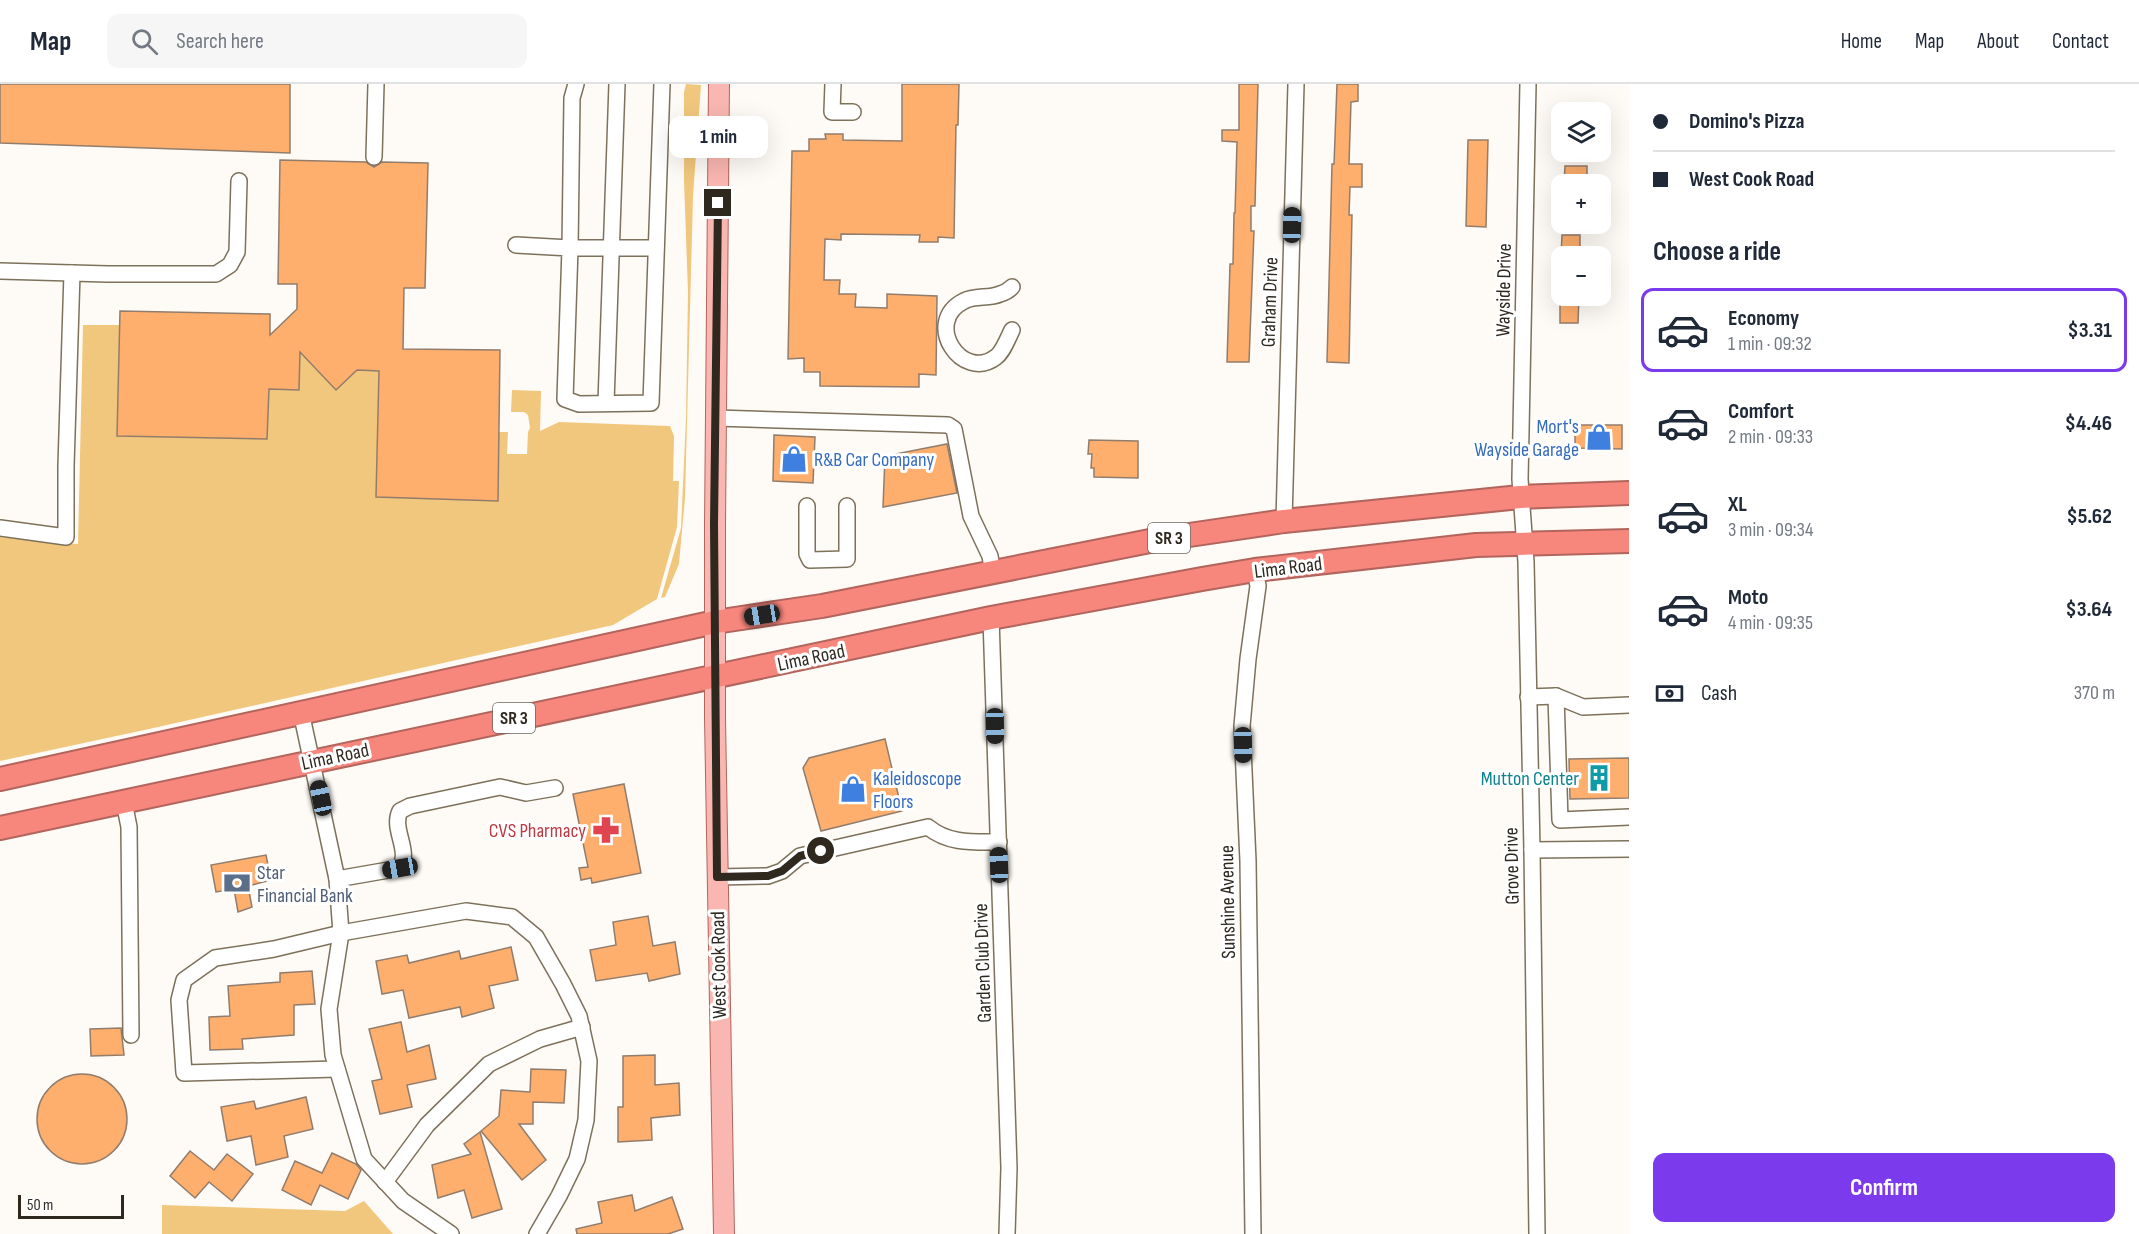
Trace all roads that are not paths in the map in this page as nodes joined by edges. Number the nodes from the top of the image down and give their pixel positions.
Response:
1 (376, 84) edge
2 (576, 84) edge
3 (617, 84) edge
4 (662, 84) edge
5 (719, 84) edge
6 (833, 84) edge
7 (1296, 84) edge
8 (1528, 84) edge
9 (853, 112) dead end
10 (374, 157) dead end
11 (239, 181) dead end
12 (516, 245) dead end
13 (570, 248) junction
14 (613, 248) junction
15 (656, 248) junction
16 (0, 271) edge
17 (72, 273) junction
18 (1012, 287) dead end
19 (1012, 330) dead end
20 (606, 403) junction
21 (716, 418) junction
22 (1629, 493) edge
23 (1520, 497) junction
24 (807, 506) dead end
25 (847, 506) dead end
26 (1284, 521) junction
27 (0, 528) edge
28 (1629, 541) edge
29 (1525, 544) junction
30 (1255, 570) junction
31 (993, 573) junction
32 (991, 618) junction
33 (715, 622) junction
34 (715, 678) junction
35 (1556, 696) junction
36 (1528, 697) junction
37 (1629, 705) edge
38 (301, 712) junction
39 (313, 761) junction
40 (0, 779) edge
41 (555, 788) dead end
42 (124, 802) junction
43 (1629, 817) edge
44 (0, 828) edge
45 (999, 842) junction
46 (1629, 849) edge
47 (1532, 850) junction
48 (717, 877) junction
49 (337, 879) junction
50 (341, 933) junction
51 (582, 1027) junction
52 (131, 1035) dead end
53 (337, 1069) junction
54 (385, 1182) junction
55 (451, 1234) edge
56 (537, 1234) edge
57 (724, 1234) edge
58 (1007, 1234) edge
59 (1253, 1234) edge
60 (1537, 1234) edge

1 - 10 street
2 - 13 street
3 - 14 street
4 - 15 street
5 - 21 main road, West Cook Road
6 - 9 street
7 - 26 street, Graham Drive
8 - 23 street, Wayside Drive
11 - 17 street
12 - 13 street
13 - 14 street
13 - 20 street
14 - 15 street
14 - 20 street
15 - 20 street
16 - 17 street
17 - 27 street
18 - 19 street
21 - 31 street
21 - 33 main road, West Cook Road
22 - 23 highway, SR 3
23 - 26 highway, SR 3
23 - 29 street, Grove Drive
24 - 25 street
26 - 31 highway, SR 3
28 - 29 highway, Lima Road / SR 3
29 - 30 highway, Lima Road / SR 3
29 - 36 street, Grove Drive
30 - 32 highway, Lima Road / SR 3
30 - 59 street, Sunshine Avenue
31 - 33 highway, SR 3
32 - 34 highway, Lima Road / SR 3
32 - 45 street, Garden Club Drive
33 - 34 main road, West Cook Road
33 - 38 highway, SR 3
34 - 39 highway, Lima Road / SR 3
34 - 48 main road, West Cook Road
35 - 36 street
35 - 37 street
35 - 43 street
36 - 47 street, Grove Drive
38 - 39 street
38 - 40 highway, SR 3
39 - 42 highway, Lima Road / SR 3
39 - 49 street
41 - 49 street
42 - 44 highway, Lima Road / SR 3
42 - 52 street
45 - 48 street
45 - 58 street, Garden Club Drive
46 - 47 street
47 - 60 street, Grove Drive
48 - 57 main road, West Cook Road
49 - 50 street
50 - 51 street
50 - 53 street
50 - 53 street
51 - 54 street
51 - 56 street
53 - 54 street
54 - 55 street

